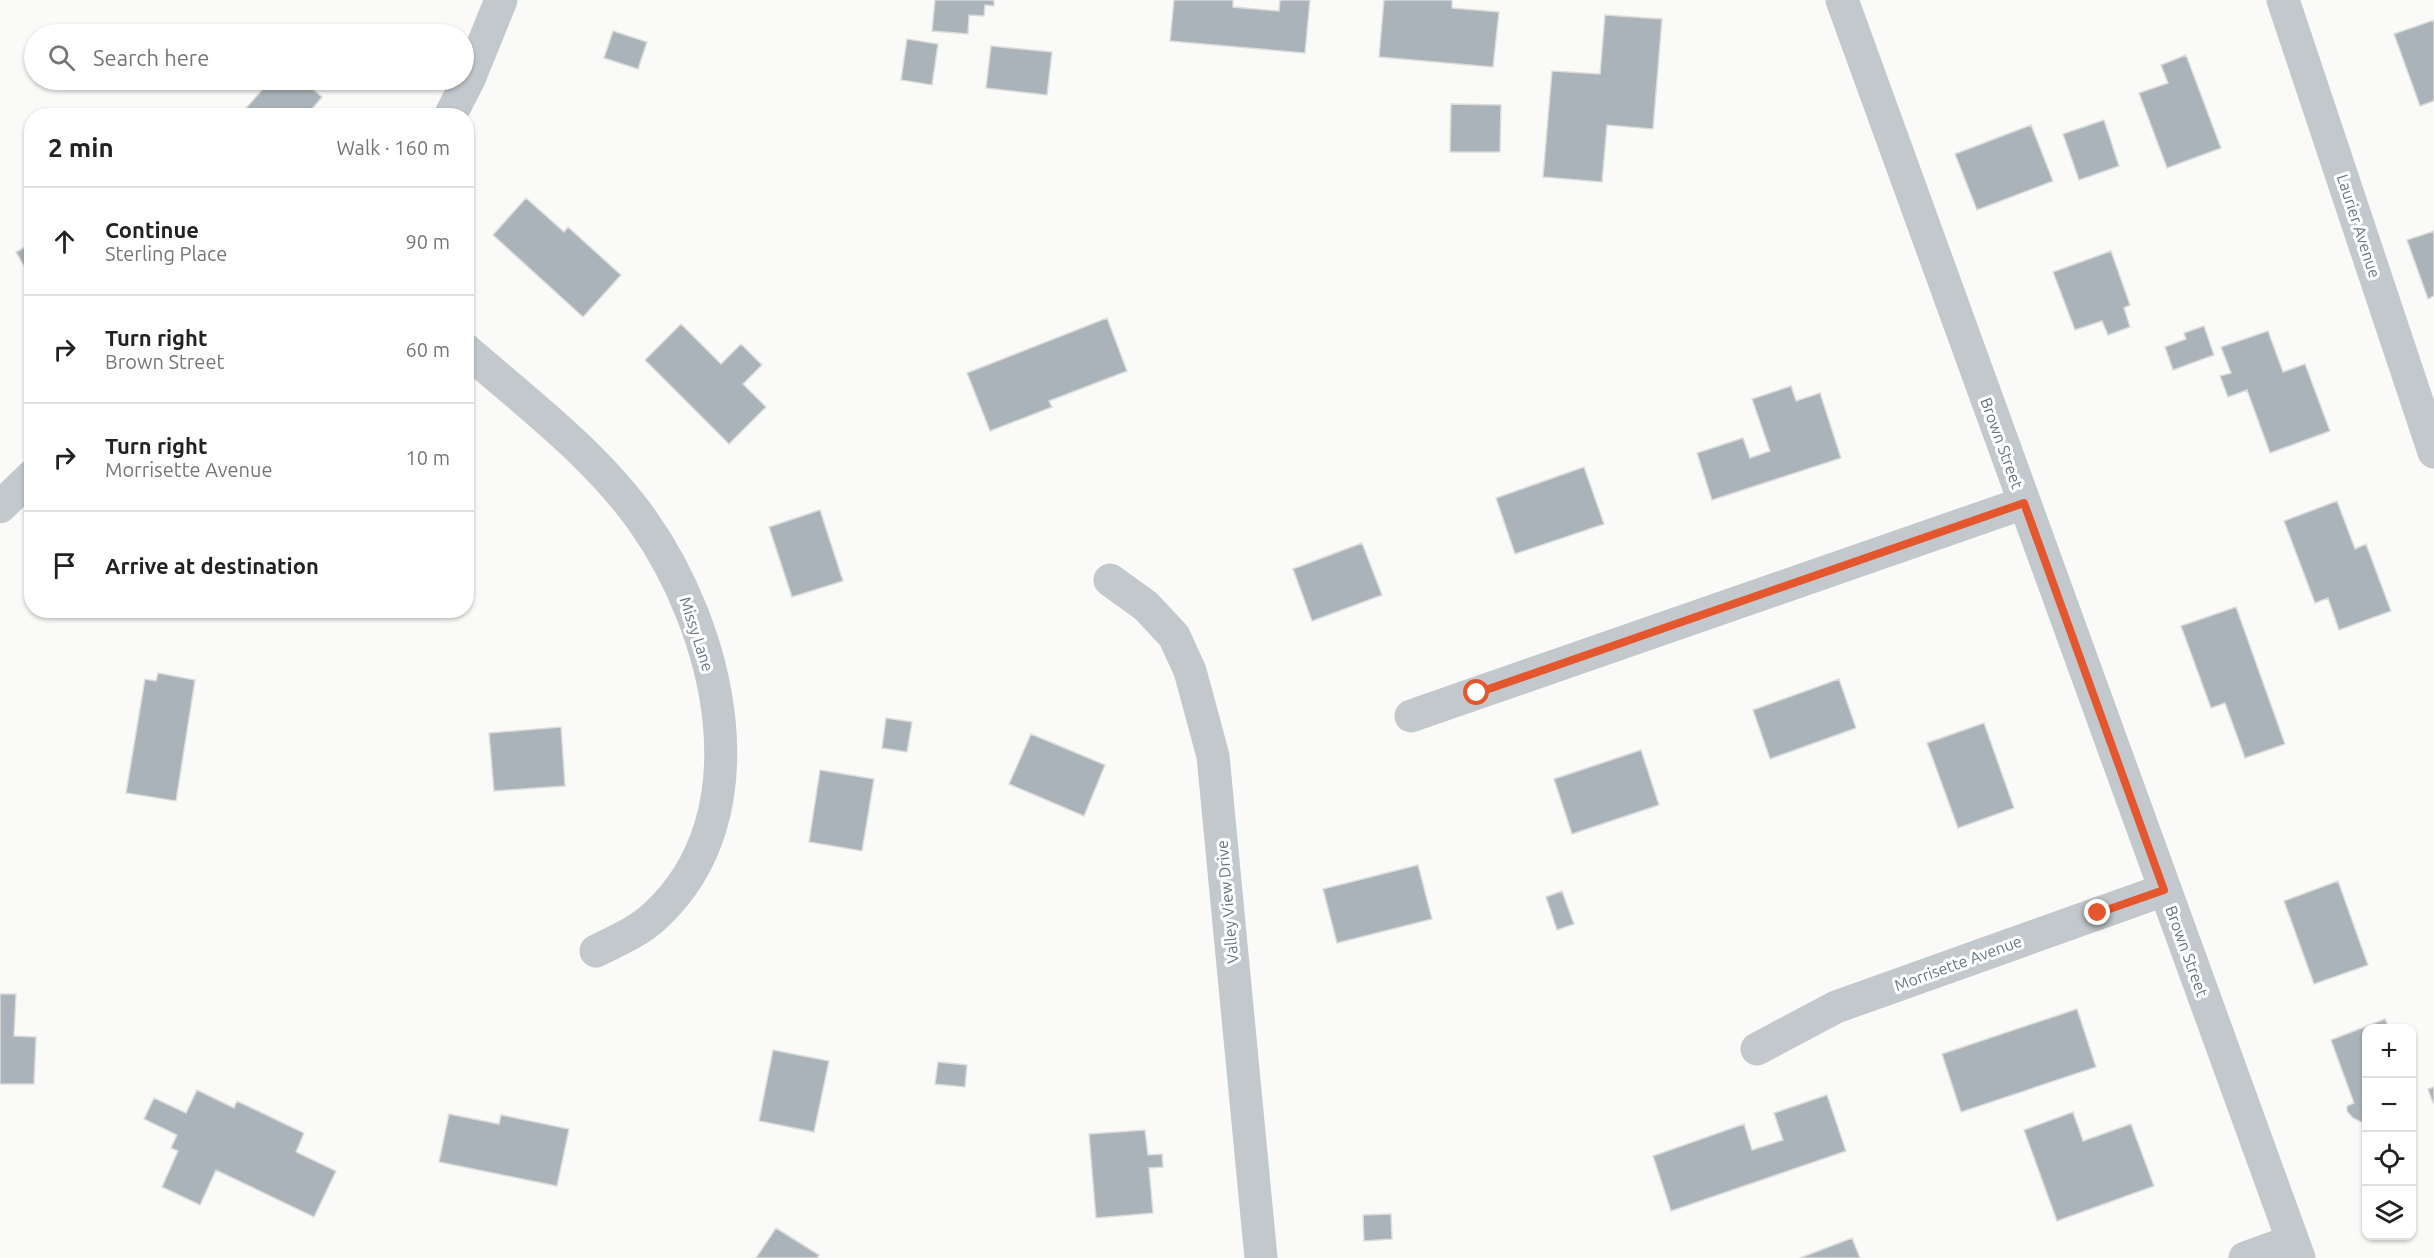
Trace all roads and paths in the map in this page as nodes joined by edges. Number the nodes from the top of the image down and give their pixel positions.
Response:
1 (501, 0) edge
2 (1842, 0) edge
3 (2283, 0) edge
4 (474, 67) edge
5 (463, 90) edge
6 (454, 108) edge
7 (474, 357) edge
8 (2434, 452) edge
9 (24, 484) edge
10 (2024, 503) junction
11 (0, 507) edge
12 (1110, 580) dead end
13 (1411, 716) dead end
14 (2164, 890) junction
15 (596, 951) dead end
16 (1757, 1048) dead end
17 (2296, 1249) edge
18 (1261, 1258) edge
19 (2245, 1258) edge

1 - 4 street
2 - 10 street, Brown Street
3 - 8 street, Laurier Avenue
5 - 6 street
7 - 15 street, Missy Lane
9 - 11 street
10 - 13 street
10 - 14 street, Brown Street
12 - 18 street, Valley View Drive
14 - 16 street, Morrisette Avenue
14 - 17 street, Brown Street
17 - 19 street

